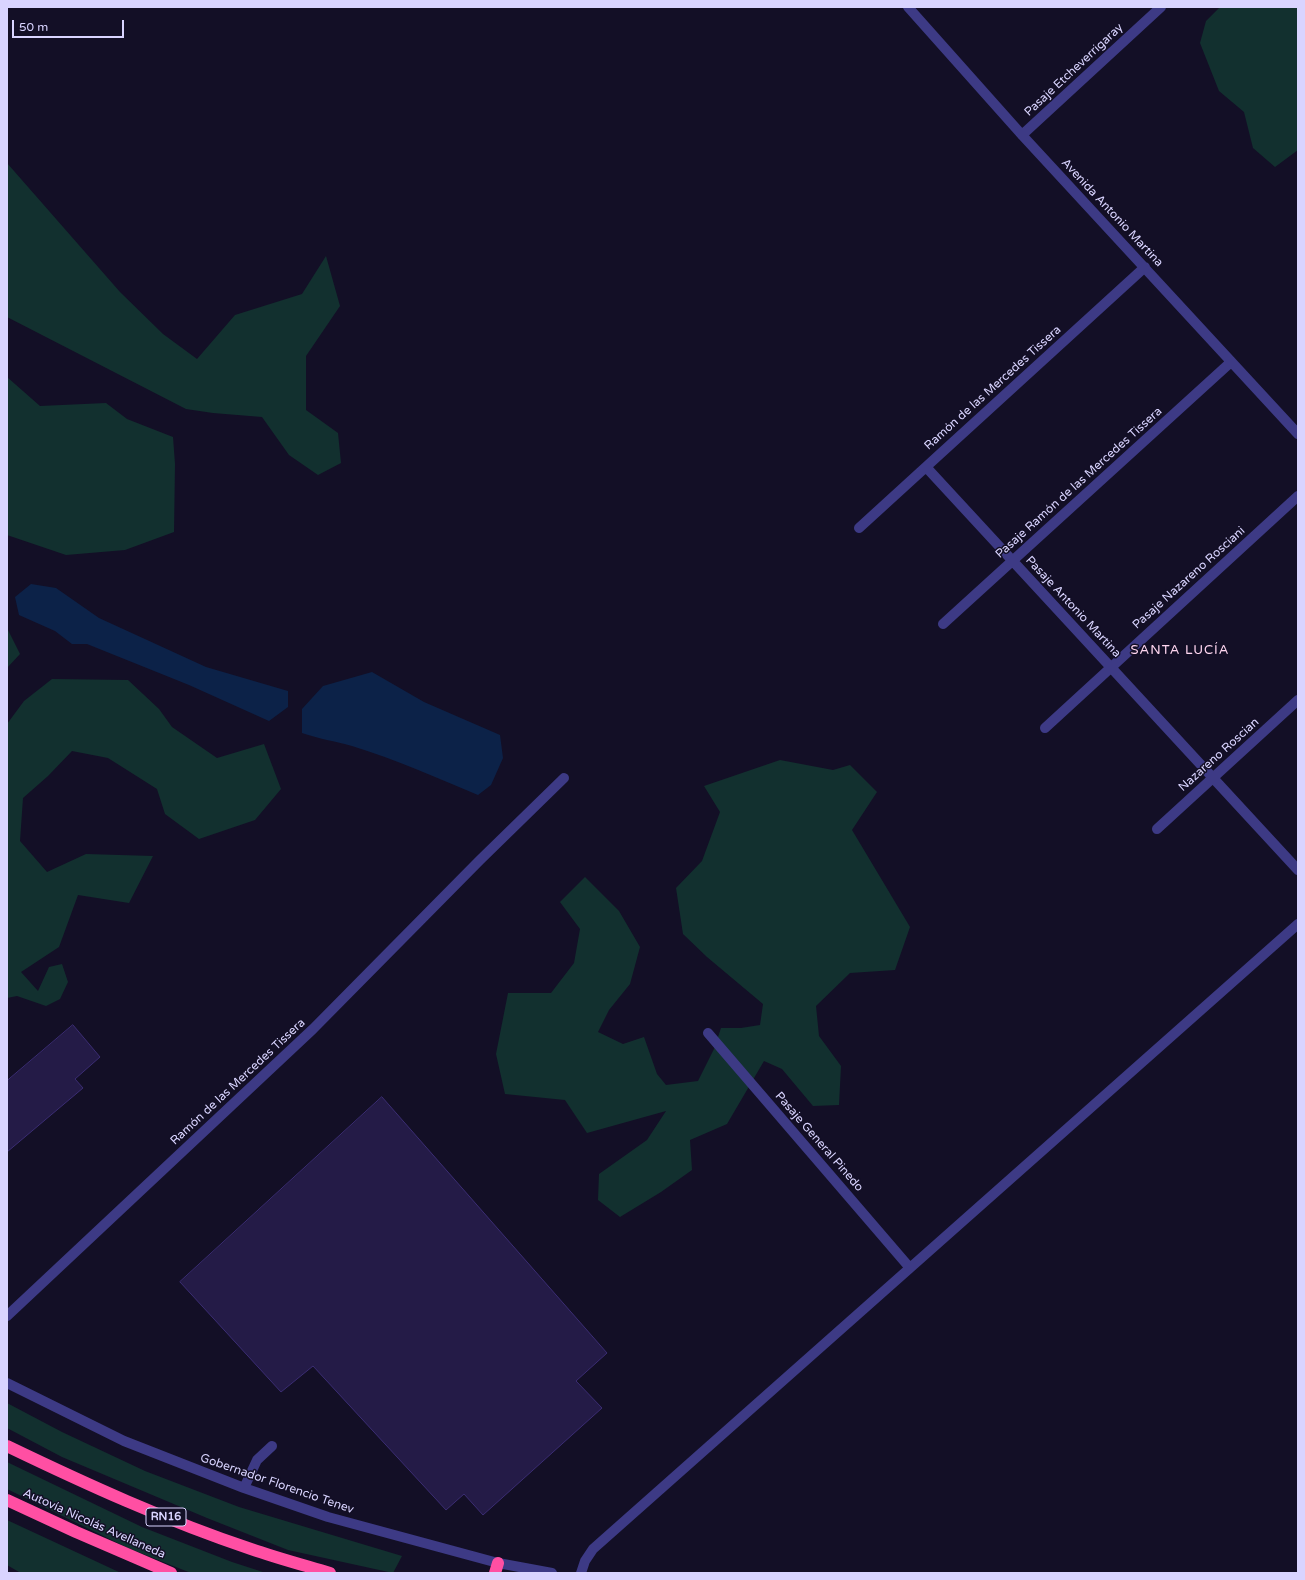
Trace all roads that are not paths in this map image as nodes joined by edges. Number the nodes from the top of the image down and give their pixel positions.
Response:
1 (908, 7) edge
2 (1161, 7) edge
3 (1022, 135) junction
4 (1145, 267) junction
5 (1231, 362) junction
6 (1298, 434) edge
7 (926, 467) junction
8 (1298, 496) edge
9 (859, 528) dead end
10 (1013, 561) junction
11 (943, 624) dead end
12 (1110, 667) junction
13 (1298, 700) edge
14 (1044, 728) dead end
15 (564, 778) dead end
16 (1213, 778) junction
17 (1157, 829) dead end
18 (1298, 870) edge
19 (1298, 924) edge
20 (708, 1033) dead end
21 (910, 1268) junction
22 (7, 1316) edge
23 (7, 1382) edge
24 (7, 1446) edge
25 (272, 1446) dead end
26 (244, 1488) junction
27 (7, 1500) edge
28 (496, 1568) edge
29 (171, 1573) edge
30 (330, 1573) edge
31 (552, 1573) edge
32 (581, 1573) edge

1 - 3 street, Avenida Antonio Martina
2 - 3 street, Pasaje Etcheverrigaray
3 - 4 street, Avenida Antonio Martina
4 - 5 street, Avenida Antonio Martina
4 - 7 street, Ramón de las Mercedes Tissera
5 - 6 street, Avenida Antonio Martina
5 - 10 street, Pasaje Ramón de las Mercedes Tissera
7 - 9 street, Ramón de las Mercedes Tissera
7 - 10 street, Pasaje Antonio Martina
8 - 12 street, Pasaje Nazareno Rosciani
10 - 11 street, Pasaje Ramón de las Mercedes Tissera
10 - 12 street, Pasaje Antonio Martina
12 - 14 street, Pasaje Nazareno Rosciani
12 - 16 street, Pasaje Antonio Martina
13 - 16 street, Nazareno Roscian
15 - 22 street, Ramón de las Mercedes Tissera
16 - 17 street, Nazareno Roscian
16 - 18 street, Pasaje Antonio Martina
19 - 21 street
20 - 21 street, Pasaje General Pinedo
21 - 32 street
23 - 26 street, Gobernador Florencio Tenev
24 - 30 highway, RN16
25 - 26 street
26 - 28 street, Gobernador Florencio Tenev
27 - 29 highway, Autovía Nicolás Avellaneda
28 - 31 street, Gobernador Florencio Tenev

